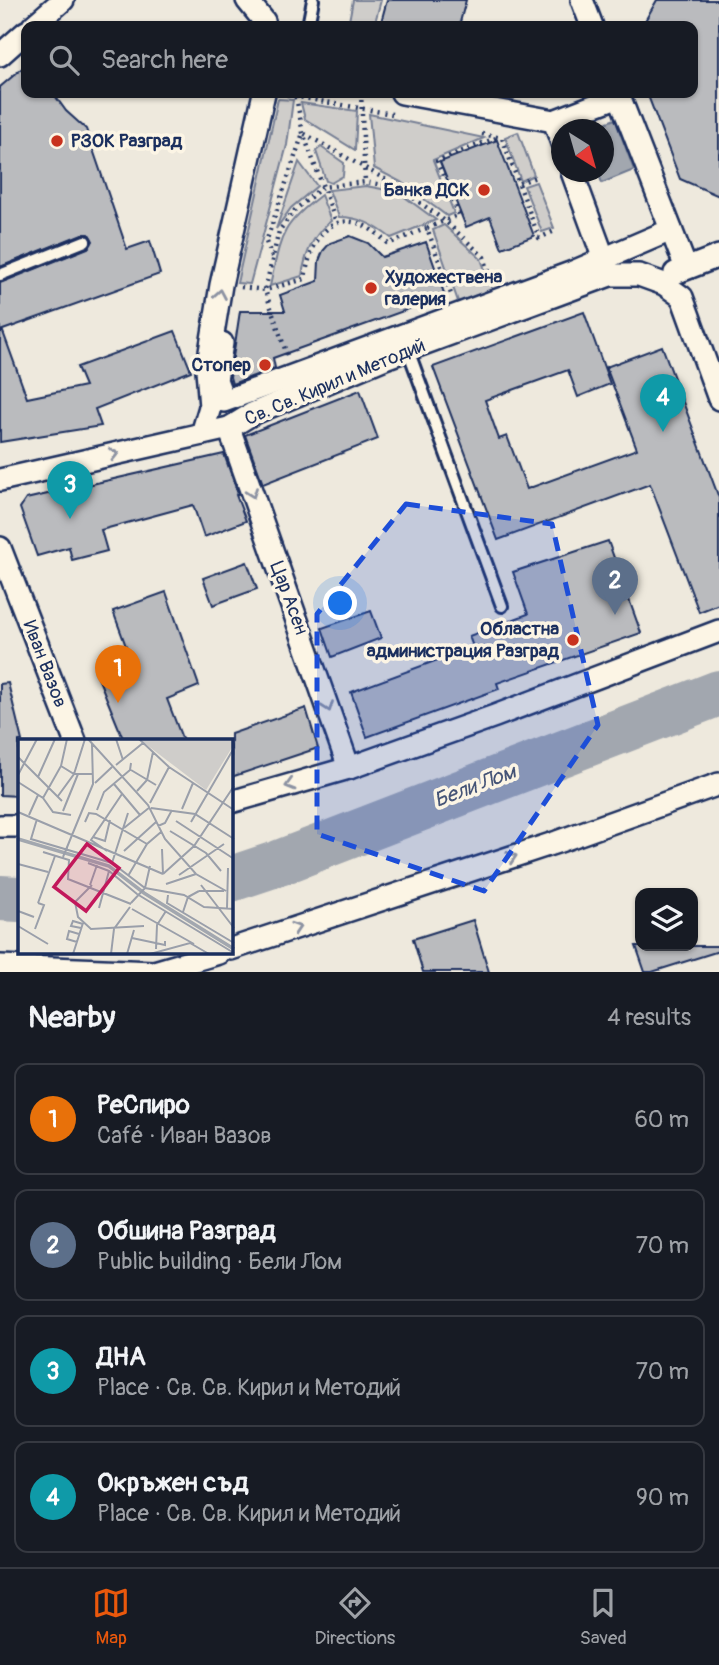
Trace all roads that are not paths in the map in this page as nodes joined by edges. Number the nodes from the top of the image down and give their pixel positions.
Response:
1 (63, 0) edge
2 (247, 0) edge
3 (313, 0) edge
4 (582, 0) edge
5 (39, 21) edge
6 (264, 21) edge
7 (309, 21) edge
8 (590, 21) edge
9 (21, 36) edge
10 (0, 55) edge
11 (263, 98) edge
12 (429, 98) edge
13 (609, 98) edge
14 (620, 98) edge
15 (559, 119) edge
16 (551, 120) edge
17 (576, 182) edge
18 (671, 230) junction
19 (85, 241) dead end
20 (719, 256) edge
21 (607, 268) junction
22 (686, 268) junction
23 (0, 275) edge
24 (659, 283) junction
25 (222, 343) dead end
26 (408, 350) junction
27 (719, 399) edge
28 (229, 428) junction
29 (202, 434) junction
30 (0, 480) edge
31 (0, 548) edge
32 (502, 606) dead end
33 (719, 631) edge
34 (74, 739) edge
35 (349, 768) junction
36 (719, 784) edge
37 (233, 801) edge
38 (0, 826) edge
39 (18, 827) edge
40 (233, 948) edge
41 (216, 954) edge
42 (0, 966) edge
43 (155, 972) edge

1 - 5 street
2 - 6 street
3 - 7 lane
4 - 8 street
9 - 10 street
29 -> 11 street
12 - 16 street
13 - 15 street
14 - 18 street
17 - 21 street
18 - 21 street
18 - 22 street
19 - 23 lane
20 - 22 street
21 - 24 street, Св. Св. Кирил и Методий
21 - 25 street
21 - 26 street, Св. Св. Кирил и Методий
22 - 24 street
24 - 27 street
26 - 28 street, Св. Св. Кирил и Методий
26 - 32 lane
28 - 29 street, Св. Св. Кирил и Методий
28 -> 35 street, Цар Асен
30 -> 29 street, Св. Св. Кирил и Методий
31 - 34 street, Иван Вазов
33 - 35 street
35 -> 37 street
40 -> 36 street
38 - 39 street
41 - 43 street
42 - 43 street

